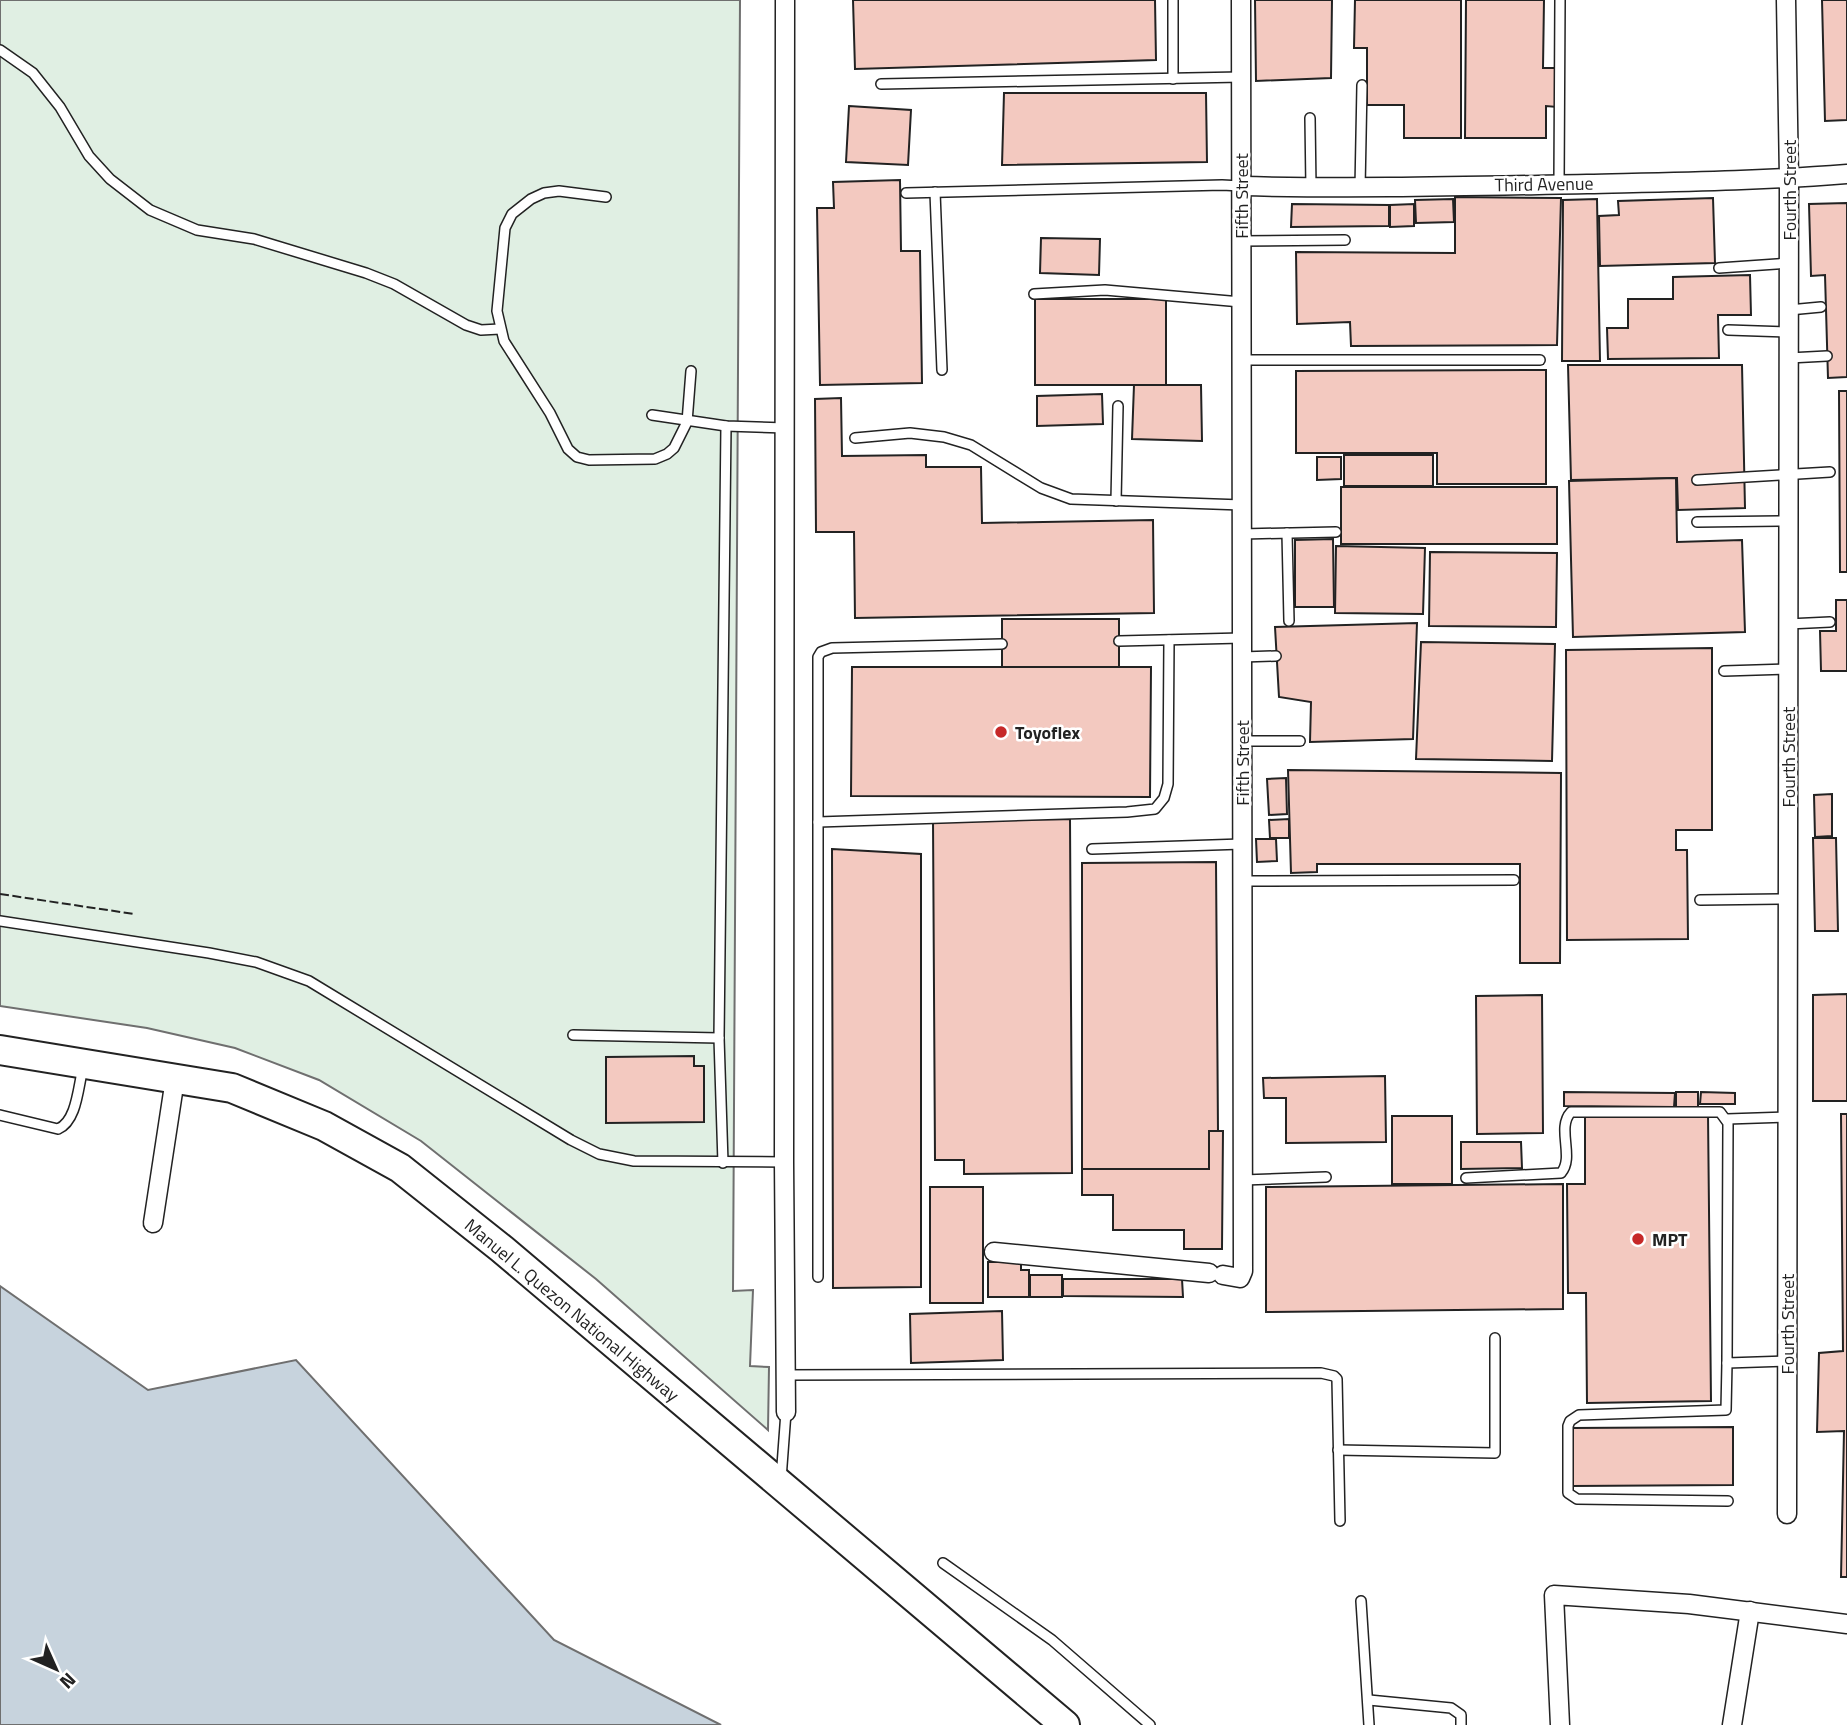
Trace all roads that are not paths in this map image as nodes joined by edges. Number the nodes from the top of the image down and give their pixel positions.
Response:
1 (785, 0) edge
2 (1173, 0) edge
3 (1241, 0) edge
4 (1560, 0) edge
5 (1786, 0) edge
6 (0, 50) edge
7 (1241, 77) junction
8 (1173, 79) junction
9 (881, 83) dead end
10 (1362, 85) dead end
11 (1310, 118) dead end
12 (1847, 174) edge
13 (1789, 179) junction
14 (1559, 184) junction
15 (1241, 186) junction
16 (1311, 188) junction
17 (1360, 188) junction
18 (906, 192) dead end
19 (935, 192) junction
20 (606, 197) dead end
21 (1345, 240) dead end
22 (1241, 241) junction
23 (1789, 263) junction
24 (1719, 268) dead end
25 (1034, 294) dead end
26 (1241, 302) junction
27 (1821, 307) dead end
28 (1789, 310) junction
29 (500, 329) junction
30 (1728, 330) dead end
31 (1789, 332) junction
32 (1827, 356) dead end
33 (1789, 358) junction
34 (1241, 360) junction
35 (1540, 360) dead end
36 (942, 370) dead end
37 (691, 371) dead end
38 (1118, 405) dead end
39 (652, 415) dead end
40 (687, 422) junction
41 (726, 426) junction
42 (786, 428) junction
43 (855, 438) dead end
44 (1830, 472) dead end
45 (1788, 474) junction
46 (1697, 480) dead end
47 (1116, 501) junction
48 (1242, 505) junction
49 (1788, 521) junction
50 (1697, 523) dead end
51 (1336, 532) dead end
52 (1287, 533) junction
53 (1242, 534) junction
54 (1289, 621) dead end
55 (1830, 622) dead end
56 (1788, 624) junction
57 (1242, 638) junction
58 (1169, 640) junction
59 (1119, 641) dead end
60 (1002, 644) dead end
61 (1276, 656) dead end
62 (1242, 657) junction
63 (1788, 669) junction
64 (1724, 671) dead end
65 (1242, 740) junction
66 (1300, 741) dead end
67 (818, 822) junction
68 (1242, 844) junction
69 (1092, 849) dead end
70 (1514, 880) dead end
71 (1242, 881) junction
72 (1788, 899) junction
73 (1700, 900) dead end
74 (0, 921) edge
75 (573, 1035) dead end
76 (719, 1038) junction
77 (0, 1050) edge
78 (84, 1063) junction
79 (175, 1079) junction
80 (0, 1115) edge
81 (1787, 1117) junction
82 (1727, 1119) junction
83 (784, 1162) junction
84 (723, 1163) junction
85 (1326, 1177) dead end
86 (1466, 1178) dead end
87 (1243, 1180) junction
88 (153, 1223) dead end
89 (994, 1252) dead end
90 (818, 1277) dead end
91 (1495, 1338) dead end
92 (1787, 1361) junction
93 (1727, 1363) junction
94 (786, 1375) junction
95 (786, 1412) joint
96 (1338, 1450) junction
97 (781, 1485) junction
98 (1728, 1501) dead end
99 (1787, 1514) dead end
100 (1340, 1521) dead end
101 (943, 1563) dead end
102 (1361, 1601) dead end
103 (1750, 1611) junction
104 (1847, 1624) edge
105 (1369, 1700) junction
106 (1066, 1725) edge
107 (1150, 1725) edge
108 (1369, 1725) edge
109 (1461, 1725) edge
110 (1560, 1725) edge
111 (1732, 1725) edge

1 - 42 street
2 - 8 lane
3 - 7 street, Fifth Street
4 - 14 lane
5 - 13 street, Fourth Street
6 - 29 lane
7 - 8 lane
7 - 15 street, Fifth Street
8 - 9 lane
10 - 17 lane
11 - 16 lane
12 - 13 street, Third Avenue
13 - 14 street, Third Avenue
13 - 23 street, Fourth Street
14 - 17 street, Third Avenue
15 - 16 street, Third Avenue
15 - 19 lane
15 - 22 street, Fifth Street
16 - 17 street, Third Avenue
18 - 19 lane
19 - 36 lane
20 - 29 lane
21 - 22 lane
22 - 26 street, Fifth Street
23 - 24 lane
23 - 28 street, Fourth Street
25 - 26 lane
26 - 34 street, Fifth Street
27 - 28 lane
28 - 31 street, Fourth Street
29 - 40 lane
30 - 31 lane
31 - 33 street, Fourth Street
32 - 33 lane
33 - 45 street, Fourth Street
34 - 35 lane
34 - 48 street, Fifth Street
37 - 40 lane
38 - 47 lane
39 - 40 lane
40 - 41 lane
41 - 42 lane
41 - 76 lane
42 - 83 street
43 - 47 lane
44 - 45 lane
45 - 46 lane
45 - 49 street, Fourth Street
47 - 48 lane
48 - 53 street, Fifth Street
49 - 50 lane
49 - 56 street, Fourth Street
51 - 52 lane
52 - 53 lane
52 - 54 lane
53 - 57 street, Fifth Street
55 - 56 lane
56 - 63 street, Fourth Street
57 - 58 lane
57 - 62 street, Fifth Street
58 - 59 lane
58 - 67 lane
60 - 67 lane
61 - 62 lane
62 - 65 street, Fifth Street
63 - 64 lane
63 - 72 street, Fourth Street
65 - 66 lane
65 - 68 street, Fifth Street
67 - 90 lane
68 - 69 lane
68 - 71 street, Fifth Street
70 - 71 lane
71 - 87 street, Fifth Street
72 - 73 lane
72 - 81 street, Fourth Street
74 - 84 lane
75 - 76 lane
76 - 84 lane
77 - 78 main road, Manuel L. Quezon National Highway
78 - 79 main road, Manuel L. Quezon National Highway
78 - 80 lane
79 - 88 street
79 - 97 main road, Manuel L. Quezon National Highway
81 - 82 lane
81 - 92 street, Fourth Street
82 - 86 lane
82 - 93 lane
83 - 84 lane
83 - 94 street
85 - 87 lane
87 - 89 street, Fifth Street
91 - 96 lane
92 - 93 lane
92 - 99 street, Fourth Street
93 - 98 lane
94 - 95 street
94 - 96 lane
95 - 97 lane
96 - 100 lane
97 - 106 main road, Manuel L. Quezon National Highway
101 - 107 lane
102 - 105 lane
103 - 104 street
103 - 110 street
103 - 111 street
105 - 108 lane
105 - 109 lane

